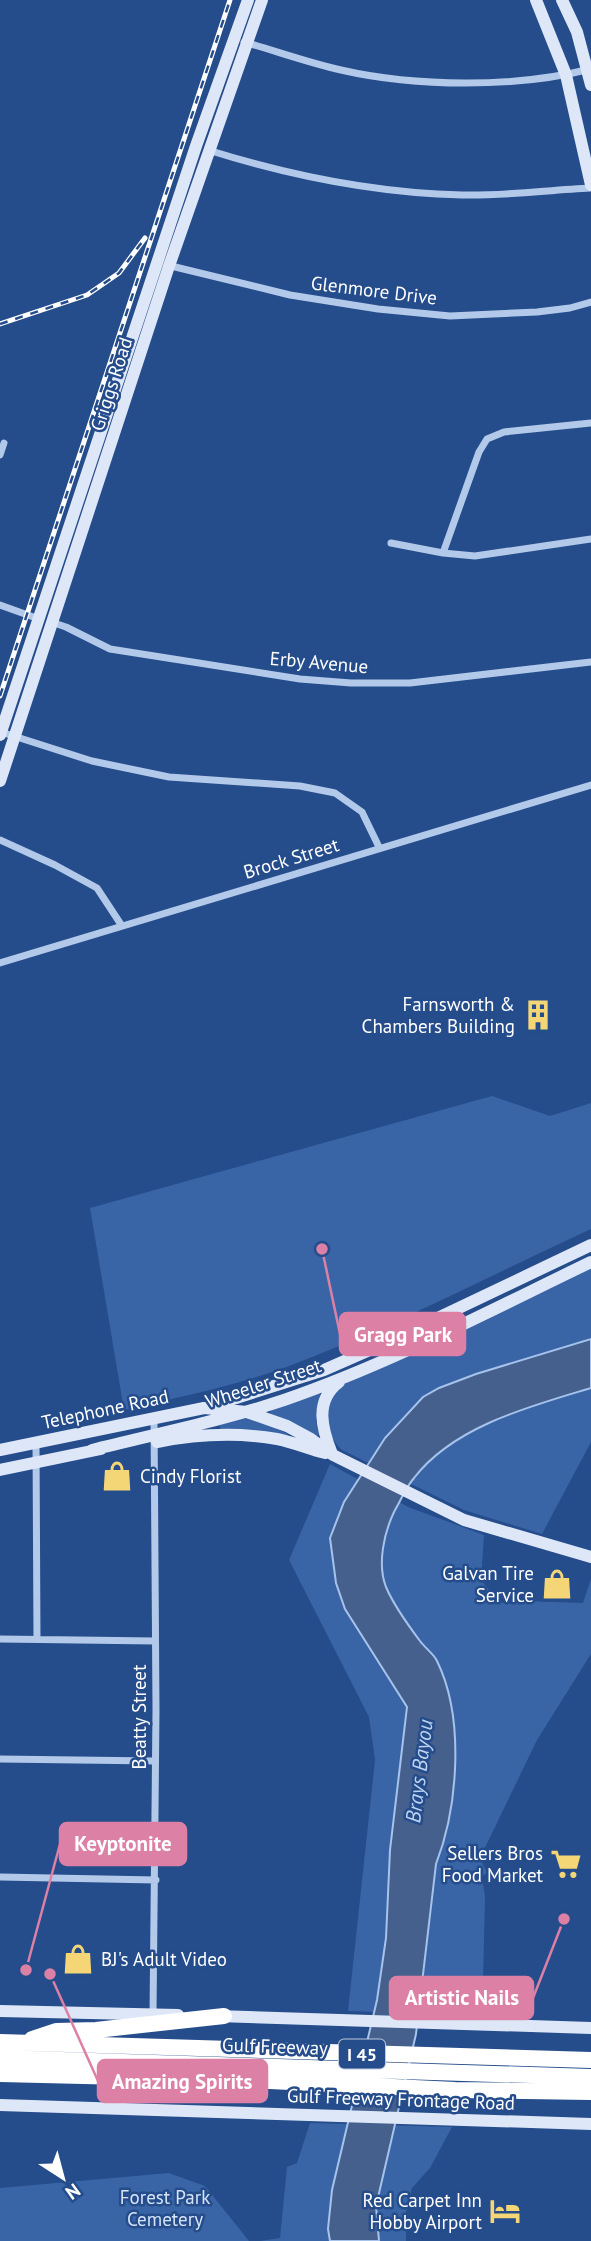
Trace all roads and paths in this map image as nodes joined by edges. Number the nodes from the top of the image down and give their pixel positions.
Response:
1 (248, 0) edge
2 (262, 0) edge
3 (536, 0) edge
4 (562, 0) edge
5 (234, 39) junction
6 (247, 43) junction
7 (589, 70) edge
8 (566, 75) junction
9 (591, 85) edge
10 (196, 146) junction
11 (211, 151) junction
12 (591, 186) edge
13 (163, 264) junction
14 (591, 302) edge
15 (591, 423) edge
16 (4, 443) dead end
17 (0, 455) edge
18 (591, 539) edge
19 (391, 543) dead end
20 (443, 553) junction
21 (0, 606) edge
22 (39, 619) junction
23 (52, 622) junction
24 (591, 662) edge
25 (0, 733) edge
26 (15, 737) junction
27 (0, 781) edge
28 (591, 785) edge
29 (0, 841) edge
30 (380, 847) junction
31 (122, 926) junction
32 (0, 963) edge
33 (591, 1245) edge
34 (591, 1262) edge
35 (348, 1375) junction
36 (204, 1408) junction
37 (247, 1412) junction
38 (154, 1419) junction
39 (155, 1439) junction
40 (36, 1443) junction
41 (0, 1450) edge
42 (333, 1455) junction
43 (37, 1463) junction
44 (0, 1470) edge
45 (591, 1558) edge
46 (0, 1639) edge
47 (37, 1639) junction
48 (155, 1641) junction
49 (0, 1759) edge
50 (154, 1761) junction
51 (0, 1877) edge
52 (156, 1880) junction
53 (0, 2011) edge
54 (153, 2015) junction
55 (224, 2016) junction
56 (591, 2028) edge
57 (0, 2042) edge
58 (21, 2043) junction
59 (0, 2058) edge
60 (591, 2060) edge
61 (253, 2065) junction
62 (0, 2074) edge
63 (591, 2077) edge
64 (591, 2092) edge
65 (0, 2105) edge
66 (591, 2124) edge

1 - 5 main road, Griggs Road
2 - 6 main road, Griggs Road
3 - 8 main road
4 - 7 main road
5 - 6 street
5 - 10 main road, Griggs Road
6 - 8 street
6 - 11 main road, Griggs Road
7 - 8 street
7 - 9 main road
8 - 12 main road
10 - 11 street
10 - 13 main road, Griggs Road
11 - 12 street
11 - 13 main road, Griggs Road
13 - 14 street, Glenmore Drive
13 - 22 main road, Griggs Road
13 - 23 main road, Griggs Road
15 - 20 street
16 - 17 street
18 - 20 street
19 - 20 street
21 - 22 street, Erby Avenue
22 - 23 street, Erby Avenue
22 - 25 main road, Griggs Road
23 - 24 street, Erby Avenue
23 - 26 main road, Griggs Road
25 - 26 street
26 - 27 main road, Griggs Road
26 - 30 street
28 - 30 street, Brock Street
29 - 31 street
30 - 31 street, Brock Street
31 - 32 street, Brock Street
33 - 36 main road, Wheeler Street
34 - 35 main road, Wheeler Street
35 - 37 main road, Wheeler Street
35 - 42 main road
36 - 37 main road, Telephone Road
36 - 38 main road, Telephone Road
37 - 39 main road, Wheeler Street
37 - 42 main road, Telephone Road
38 - 39 street, Beatty Street
38 - 40 main road, Telephone Road
39 - 42 main road, Telephone Road
39 - 43 main road, Telephone Road
39 - 48 street, Beatty Street
40 - 41 main road, Telephone Road
40 - 43 street
42 - 45 main road, Telephone Road
43 - 44 main road, Telephone Road
43 - 47 street
46 - 47 street
47 - 48 street
48 - 50 street, Beatty Street
49 - 50 street
50 - 52 street, Beatty Street
51 - 52 street
52 - 54 street, Beatty Street
53 - 54 main road
54 - 55 main road
55 - 56 main road
55 - 58 highway
57 - 58 highway, Gulf Freeway / I 45
58 - 61 highway, Gulf Freeway / I 45
59 - 61 highway, Gulf Freeway
60 - 61 highway, Gulf Freeway / I 45
61 - 62 highway, Gulf Freeway / I 45
61 - 63 highway, Gulf Freeway
61 - 64 highway, Gulf Freeway / I 45
65 - 66 main road, Gulf Freeway Frontage Road

